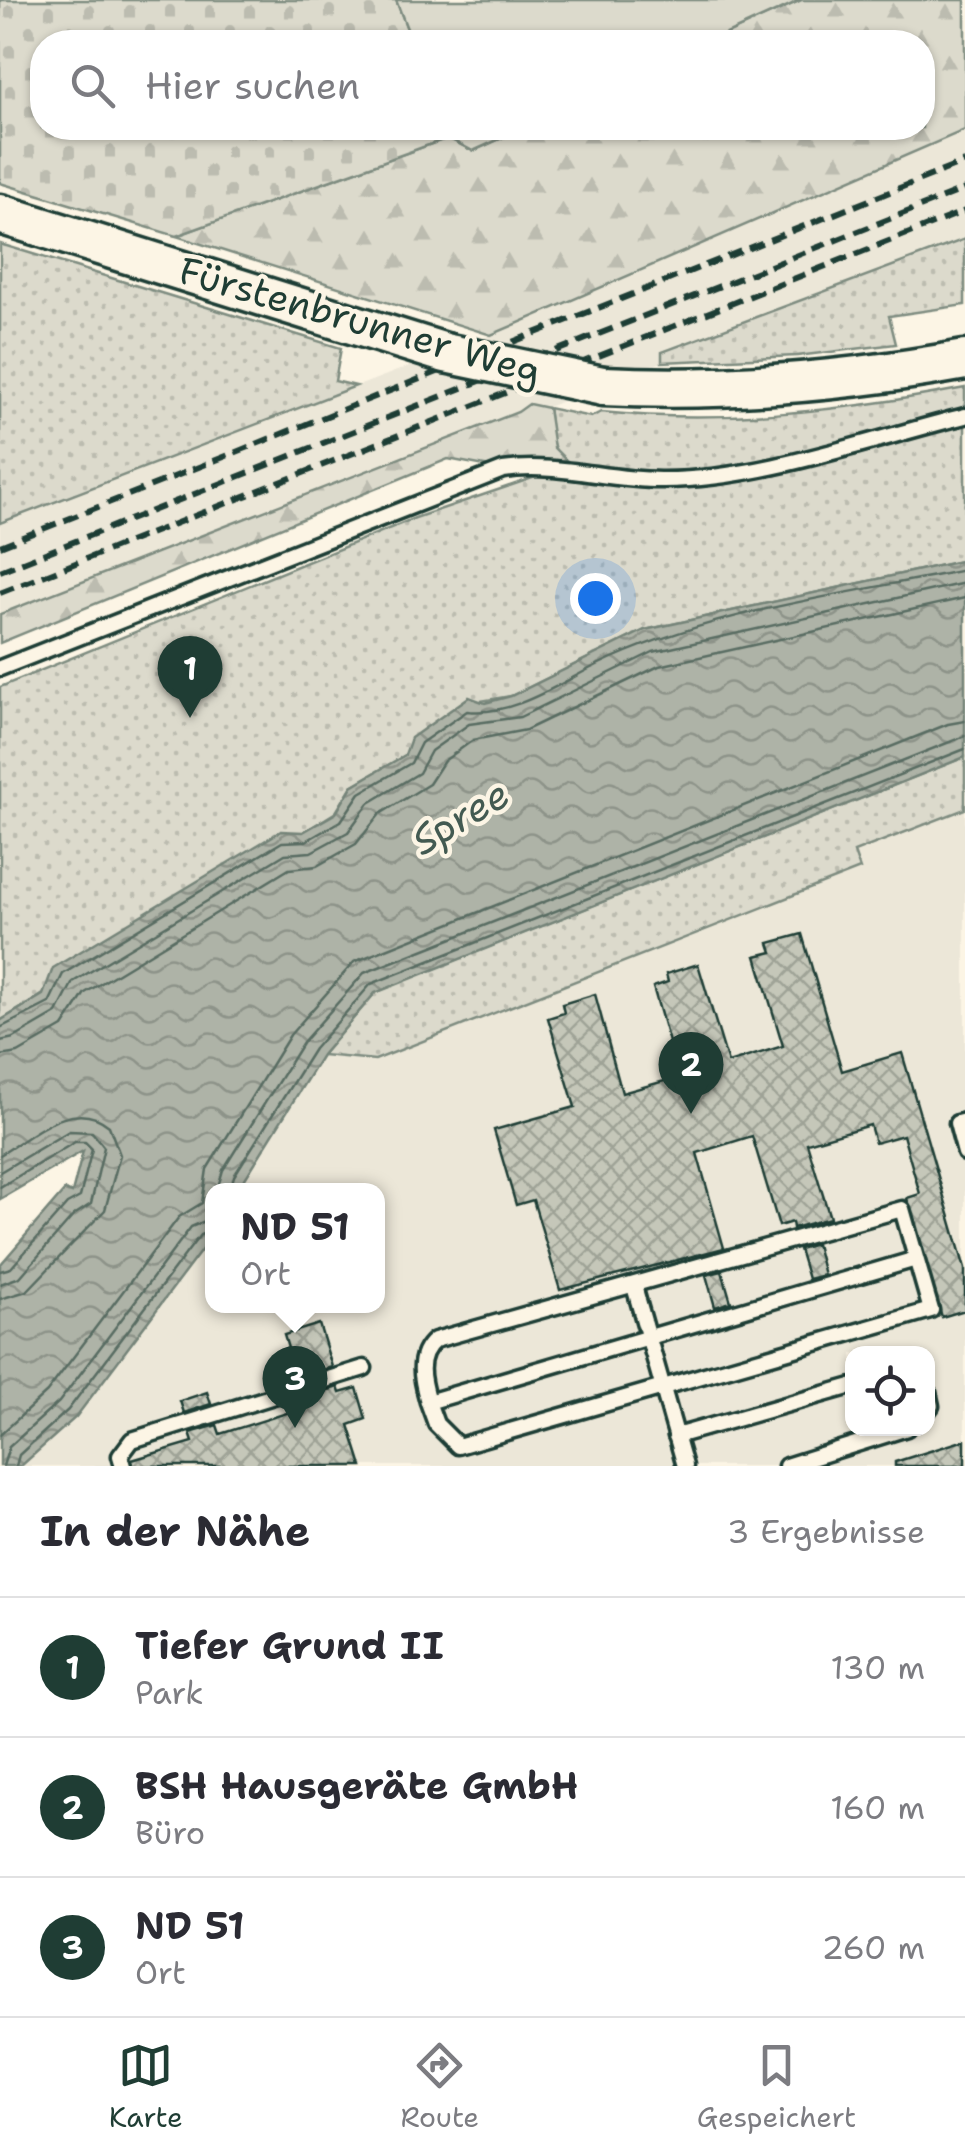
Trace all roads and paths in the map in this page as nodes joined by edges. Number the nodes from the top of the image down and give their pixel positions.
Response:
1 (0, 214) edge
2 (965, 360) edge
3 (965, 416) edge
4 (0, 668) edge
5 (965, 1120) edge
6 (965, 1153) edge
7 (916, 1259) junction
8 (634, 1286) junction
9 (648, 1337) junction
10 (364, 1368) dead end
11 (663, 1388) junction
12 (845, 1388) edge
13 (428, 1402) junction
14 (676, 1436) junction
15 (882, 1436) edge
16 (123, 1466) edge
17 (685, 1466) edge
18 (786, 1466) edge

1 - 2 main road, Fürstenbrunner Weg, bridge
3 - 4 lane
5 - 6 lane
7 - 8 lane
7 - 9 lane
7 - 11 lane
8 - 9 lane
8 - 13 lane
9 - 11 lane
9 - 13 lane
10 - 16 lane
11 - 13 lane
11 - 14 lane
12 - 14 lane
14 - 17 lane
15 - 18 lane

